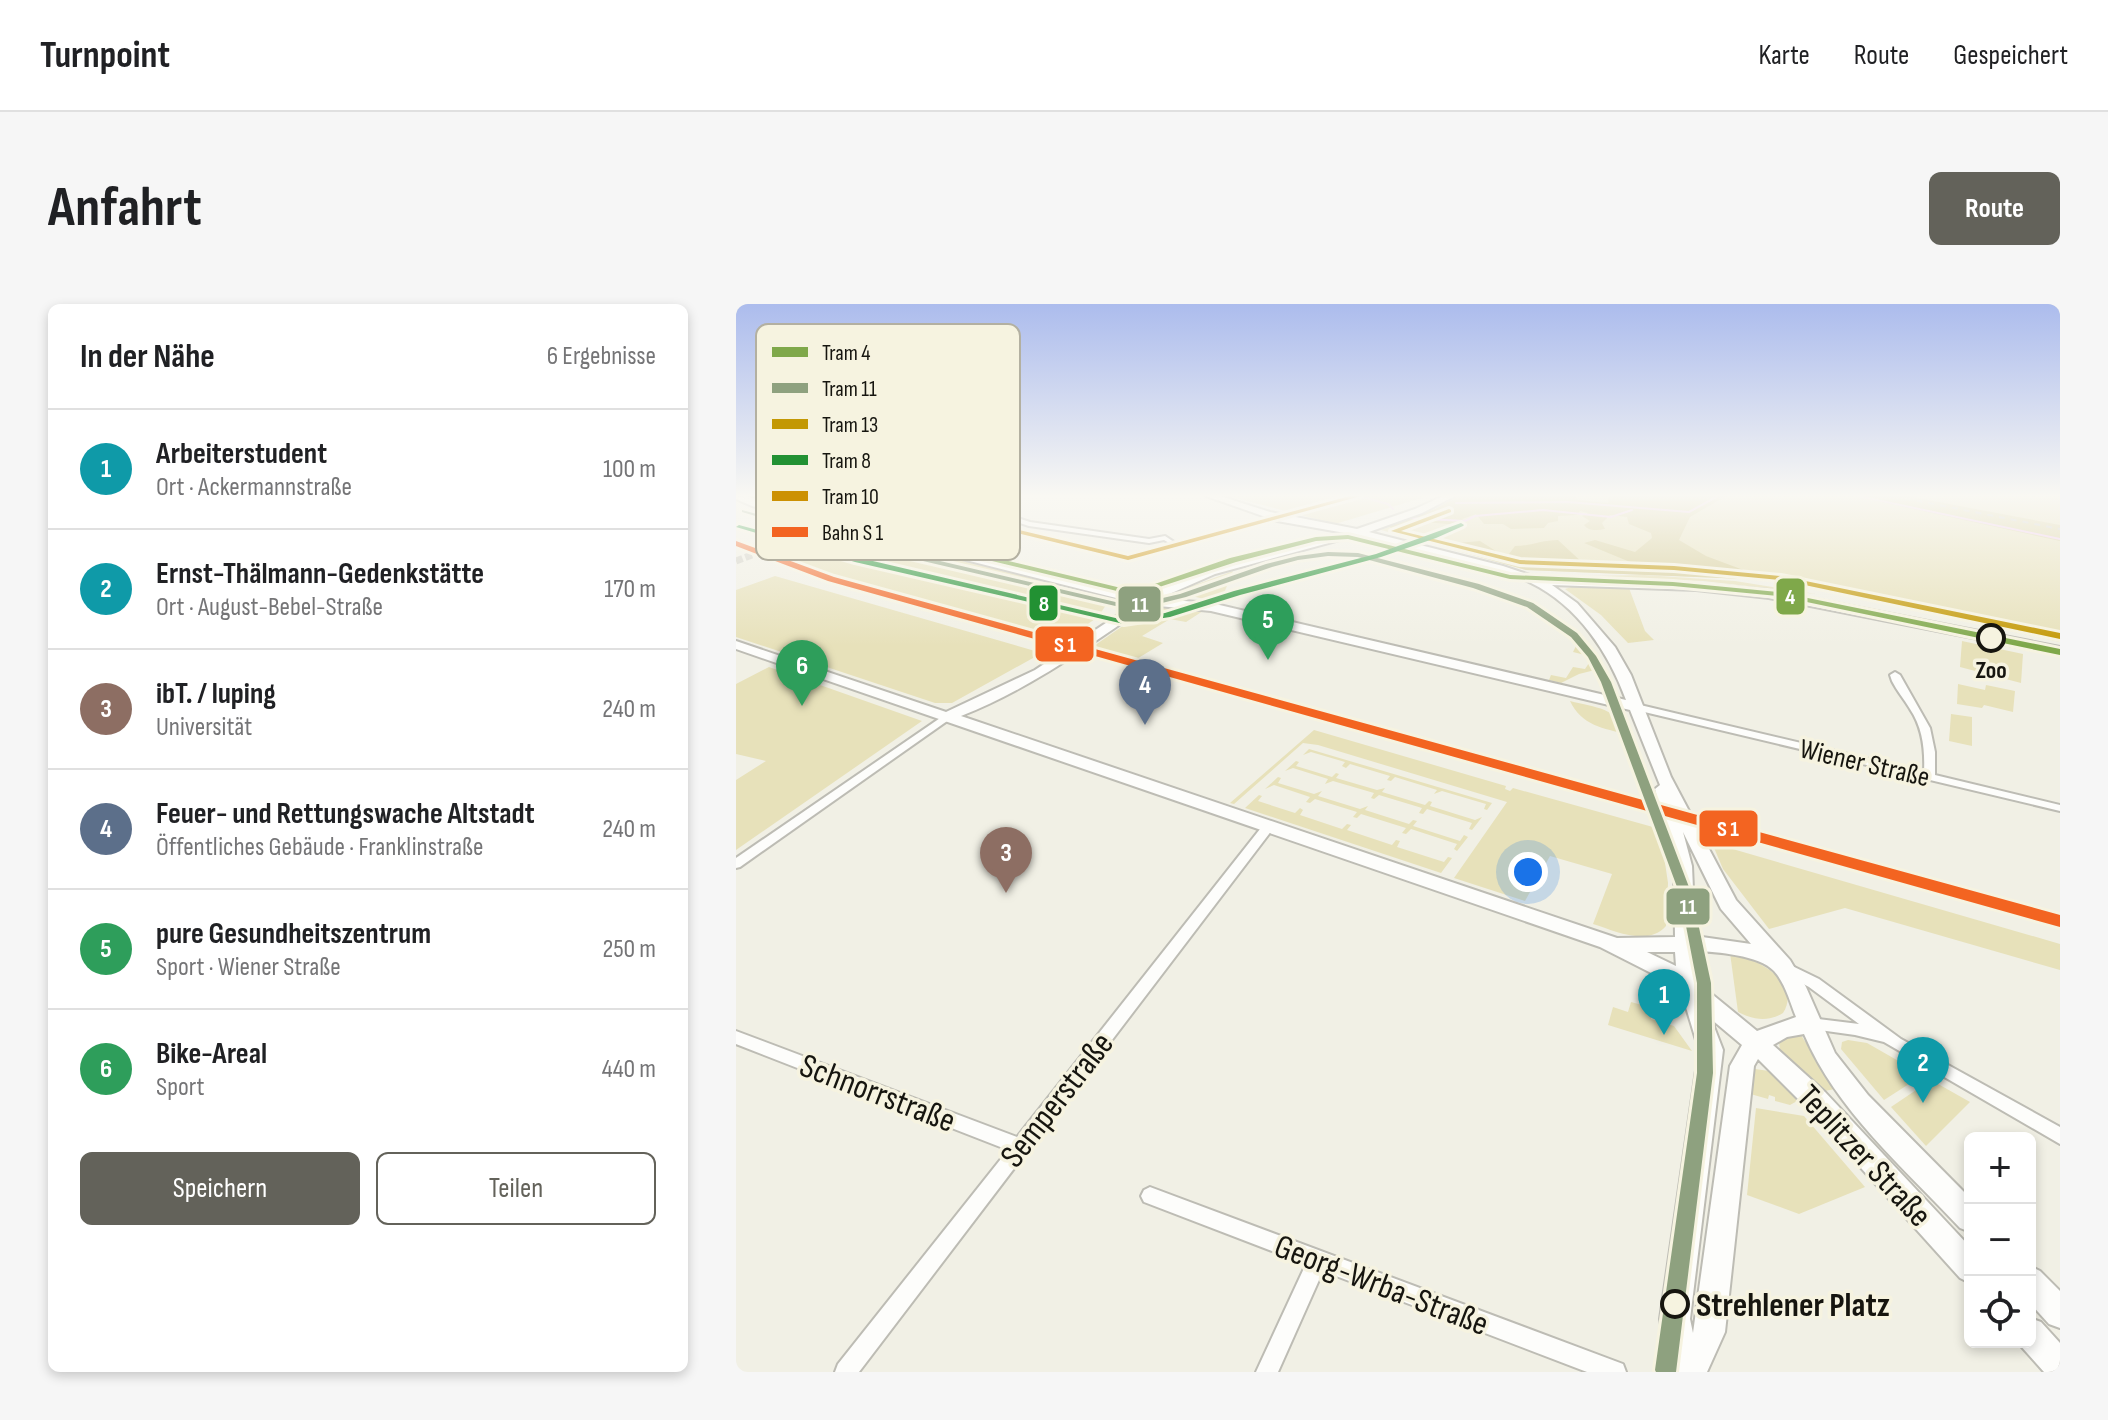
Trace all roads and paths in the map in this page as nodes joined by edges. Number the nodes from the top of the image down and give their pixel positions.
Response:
1 (1270, 546) edge
2 (1295, 546) edge
3 (1382, 546) edge
4 (1409, 546) edge
5 (989, 560) edge
6 (1020, 560) edge
7 (1499, 568) junction
8 (1487, 576) junction
9 (1537, 581) junction
10 (1147, 590) junction
11 (1127, 598) junction
12 (1898, 617) junction
13 (1584, 621) junction
14 (736, 645) edge
15 (2060, 651) edge
16 (1895, 675) dead end
17 (1636, 707) junction
18 (946, 717) junction
19 (1929, 777) junction
20 (1663, 778) junction
21 (2060, 808) edge
22 (1268, 827) junction
23 (736, 864) edge
24 (1607, 942) junction
25 (1686, 943) junction
26 (1782, 966) junction
27 (1691, 987) junction
28 (1810, 1024) junction
29 (736, 1037) edge
30 (1896, 1043) junction
31 (1757, 1044) junction
32 (2060, 1136) edge
33 (1019, 1146) junction
34 (1150, 1196) dead end
35 (1964, 1212) edge
36 (1318, 1259) junction
37 (1964, 1261) edge
38 (2036, 1287) edge
39 (2060, 1313) edge
40 (2036, 1340) edge
41 (2060, 1366) edge
42 (846, 1372) edge
43 (1267, 1372) edge
44 (1615, 1372) edge
45 (1687, 1372) edge

1 - 10 main road
2 - 10 main road
3 - 8 main road
4 - 7 main road
5 - 11 main road
6 - 10 main road
7 - 9 main road
7 - 12 main road
8 - 9 main road
8 - 13 main road
9 - 12 main road
9 - 13 main road
10 - 11 main road
10 - 17 main road
10 - 18 main road
11 - 18 main road
12 - 15 main road
13 - 17 main road
14 - 18 main road
16 - 19 street
17 - 19 street, Wiener Straße
17 - 20 main road
18 - 22 main road
18 - 23 street
19 - 21 street, Wiener Straße
20 - 25 main road
20 - 26 main road
22 - 24 main road
22 - 33 street, Semperstraße
24 - 25 main road
24 - 27 main road
25 - 26 main road
25 - 27 main road
26 - 28 main road
26 - 30 street
27 - 31 main road
27 - 45 main road
28 - 30 street
28 - 31 main road
28 - 35 main road, Teplitzer Straße
29 - 33 street, Schnorrstraße
30 - 32 street
31 - 37 main road, Teplitzer Straße
31 - 45 main road
33 - 42 street, Semperstraße
34 - 36 street, Georg-Wrba-Straße
36 - 43 street
36 - 44 street, Georg-Wrba-Straße
38 - 39 main road
40 - 41 main road

